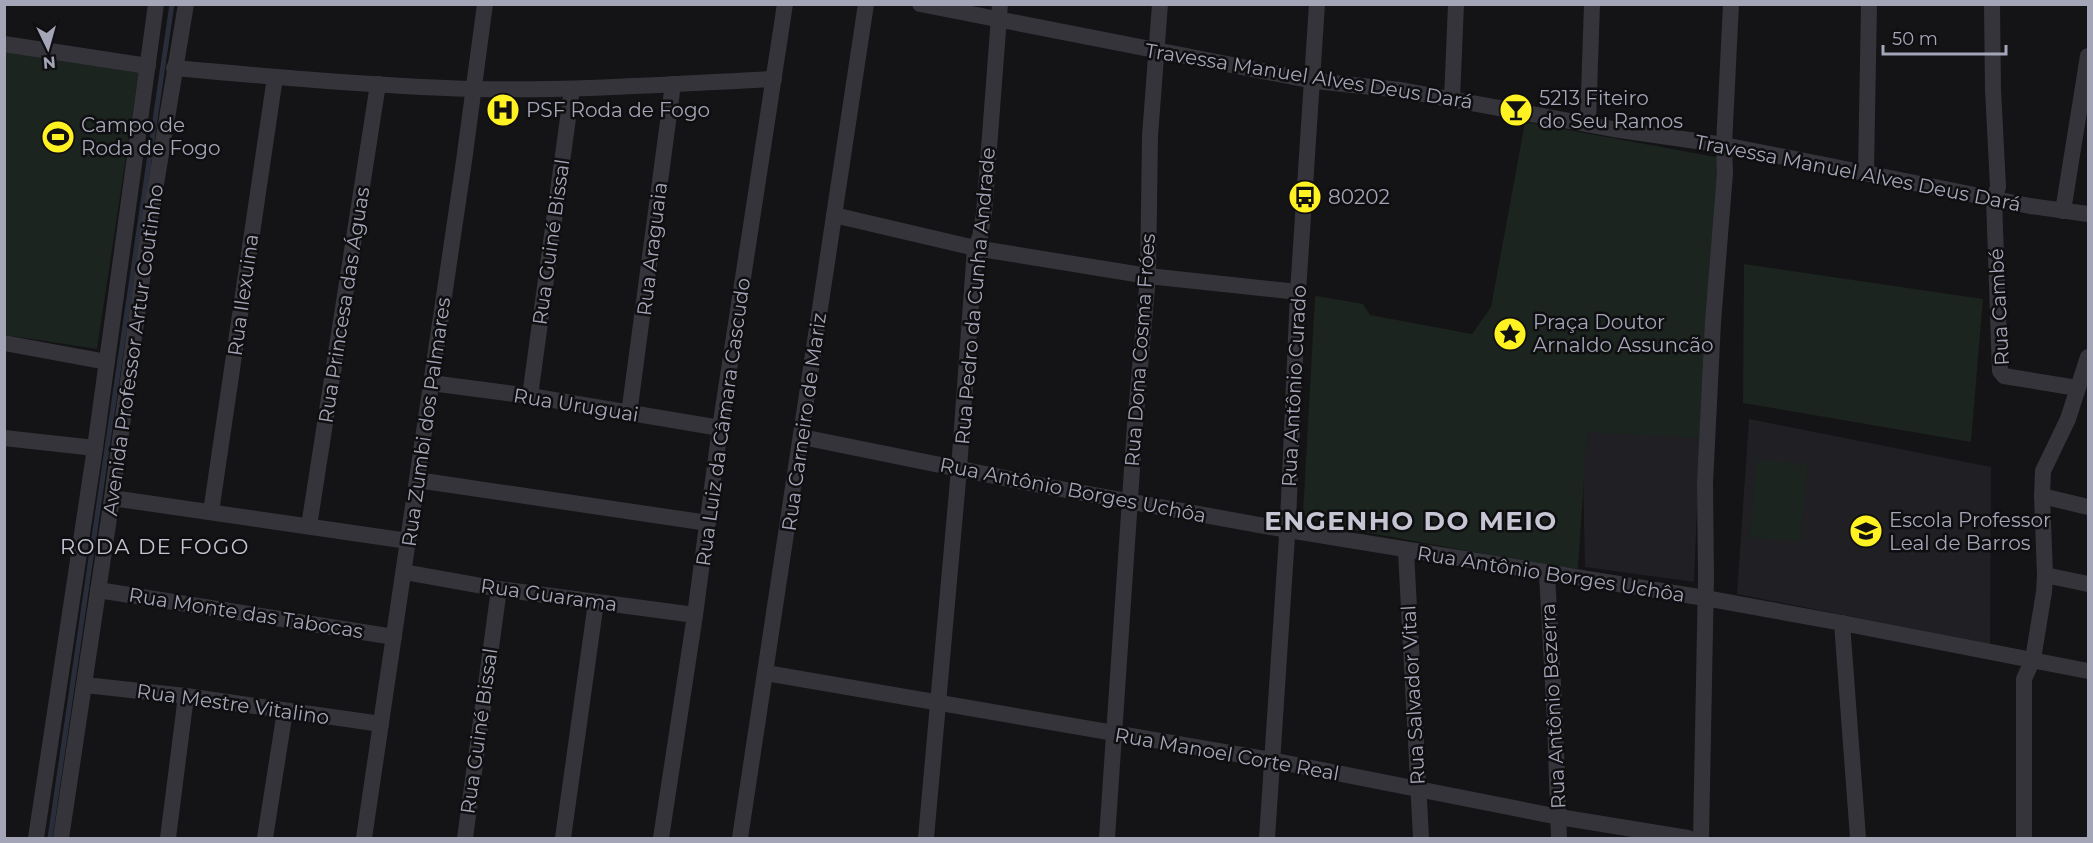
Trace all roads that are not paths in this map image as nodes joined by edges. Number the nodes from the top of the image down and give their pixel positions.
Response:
1 (156, 4) edge
2 (186, 4) edge
3 (485, 4) edge
4 (785, 4) edge
5 (866, 4) edge
6 (920, 4) edge
7 (1160, 4) edge
8 (1317, 4) edge
9 (1456, 4) edge
10 (1592, 4) edge
11 (1731, 4) edge
12 (1869, 4) edge
13 (1992, 4) edge
14 (999, 13) edge
15 (4, 44) edge
16 (1156, 50) junction
17 (2088, 56) edge
18 (148, 66) junction
19 (174, 68) junction
20 (274, 77) junction
21 (774, 79) junction
22 (1314, 81) junction
23 (378, 84) junction
24 (673, 84) junction
25 (572, 88) junction
26 (474, 89) junction
27 (1452, 99) junction
28 (1588, 123) junction
29 (1724, 145) junction
30 (1866, 172) junction
31 (1994, 199) junction
32 (2063, 211) junction
33 (2088, 214) edge
34 (834, 215) junction
35 (975, 248) junction
36 (1149, 276) junction
37 (1298, 292) junction
38 (4, 344) edge
39 (107, 362) junction
40 (2088, 362) edge
41 (431, 383) junction
42 (2077, 388) junction
43 (530, 396) junction
44 (2080, 406) edge
45 (629, 414) junction
46 (720, 428) junction
47 (802, 437) junction
48 (4, 438) edge
49 (95, 448) junction
50 (959, 469) junction
51 (417, 480) junction
52 (2042, 496) junction
53 (112, 498) junction
54 (1130, 501) junction
55 (2088, 507) edge
56 (211, 512) junction
57 (708, 523) junction
58 (309, 526) junction
59 (1287, 530) junction
60 (408, 541) junction
61 (1406, 551) junction
62 (404, 572) junction
63 (1547, 574) junction
64 (2045, 575) junction
65 (2088, 584) edge
66 (499, 589) junction
67 (98, 590) junction
68 (1705, 598) junction
69 (596, 602) junction
70 (695, 615) junction
71 (1842, 622) junction
72 (394, 637) junction
73 (2033, 659) junction
74 (2088, 671) edge
75 (766, 673) junction
76 (85, 685) junction
77 (186, 696) junction
78 (938, 703) junction
79 (285, 711) junction
80 (381, 724) junction
81 (1114, 733) junction
82 (1271, 760) junction
83 (1417, 789) junction
84 (1559, 817) junction
85 (36, 838) edge
86 (61, 838) edge
87 (168, 838) edge
88 (265, 838) edge
89 (364, 838) edge
90 (465, 838) edge
91 (563, 838) edge
92 (661, 838) edge
93 (740, 838) edge
94 (926, 838) edge
95 (1107, 838) edge
96 (1267, 838) edge
97 (1421, 838) edge
98 (1559, 838) edge
99 (1688, 838) edge
100 (1701, 838) edge
101 (1858, 838) edge
102 (2024, 838) edge

1 - 18 street, Avenida Professor Artur Coutinho
2 - 19 street, Avenida Professor Artur Coutinho
3 - 26 street, Rua Zumbi dos Palmares
4 - 21 street, Rua Luiz da Câmara Cascudo
5 - 34 street, Rua Carneiro de Mariz
6 - 14 street, Travessa Manuel Alves Deus Dará
7 - 16 street, Rua Dona Cosma Fróes
8 - 22 street, Rua Antônio Curado
9 - 27 street
10 - 28 street
11 - 29 street
12 - 30 street
13 - 31 street
14 - 16 street, Travessa Manuel Alves Deus Dará
14 - 35 street, Rua Pedro da Cunha Andrade
15 - 18 street
16 - 22 street, Travessa Manuel Alves Deus Dará
16 - 36 street, Rua Dona Cosma Fróes
17 - 32 street
18 - 39 street, Avenida Professor Artur Coutinho
19 - 20 street
19 - 53 street, Avenida Professor Artur Coutinho
20 - 23 street
20 - 56 street, Rua Ilexuina
21 - 24 street
21 - 46 street, Rua Luiz da Câmara Cascudo
22 - 27 street, Travessa Manuel Alves Deus Dará
22 - 37 street, Rua Antônio Curado
23 - 26 street
23 - 58 street, Rua Princesa das Águas
24 - 25 street
24 - 45 street, Rua Araguaia
25 - 26 street
25 - 43 street, Rua Guiné Bissal
26 - 41 street, Rua Zumbi dos Palmares
27 - 28 street, Travessa Manuel Alves Deus Dará
28 - 29 street, Travessa Manuel Alves Deus Dará
29 - 30 street, Travessa Manuel Alves Deus Dará
29 - 68 street
30 - 31 street, Travessa Manuel Alves Deus Dará
31 - 32 street, Travessa Manuel Alves Deus Dará
31 - 42 street, Rua Cambé
32 - 33 street, Travessa Manuel Alves Deus Dará
34 - 35 street
34 - 47 street, Rua Carneiro de Mariz
35 - 36 street
35 - 50 street, Rua Pedro da Cunha Andrade
36 - 37 street
36 - 54 street, Rua Dona Cosma Fróes
37 - 59 street, Rua Antônio Curado
38 - 39 street
39 - 49 street, Avenida Professor Artur Coutinho
40 - 42 street
41 - 43 street, Rua Uruguai
41 - 51 street, Rua Zumbi dos Palmares
42 - 44 street
43 - 45 street, Rua Uruguai
44 - 52 street
45 - 46 street, Rua Uruguai
46 - 57 street, Rua Luiz da Câmara Cascudo
47 - 50 street, Rua Antônio Borges Uchôa
47 - 75 street, Rua Carneiro de Mariz
48 - 49 street
49 - 85 street, Avenida Professor Artur Coutinho
50 - 54 street, Rua Antônio Borges Uchôa
50 - 78 street, Rua Pedro da Cunha Andrade
51 - 57 street
51 - 60 street, Rua Zumbi dos Palmares
52 - 55 street
52 - 64 street
53 - 56 street
53 - 67 street, Avenida Professor Artur Coutinho
54 - 59 street, Rua Antônio Borges Uchôa
54 - 81 street, Rua Dona Cosma Fróes
56 - 58 street
57 - 70 street, Rua Luiz da Câmara Cascudo
58 - 60 street
59 - 61 street, Rua Antônio Borges Uchôa
59 - 82 street, Rua Antônio Curado
60 - 62 street, Rua Zumbi dos Palmares
61 - 63 street, Rua Antônio Borges Uchôa
61 - 83 street, Rua Salvador Vital
62 - 66 street, Rua Guarama
62 - 72 street, Rua Zumbi dos Palmares
63 - 68 street, Rua Antônio Borges Uchôa
63 - 84 street, Rua Antônio Bezerra
64 - 65 street
64 - 73 street
66 - 69 street, Rua Guarama
66 - 90 street, Rua Guiné Bissal
67 - 72 street, Rua Monte das Tabocas
67 - 76 street, Avenida Professor Artur Coutinho
68 - 71 street, Rua Antônio Borges Uchôa
68 - 100 street
69 - 70 street, Rua Guarama
69 - 91 street
70 - 92 street, Rua Luiz da Câmara Cascudo
71 - 73 street, Rua Antônio Borges Uchôa
71 - 101 street
72 - 80 street, Rua Zumbi dos Palmares
73 - 74 street, Rua Antônio Borges Uchôa
73 - 102 street
75 - 78 street, Rua Manoel Corte Real
75 - 93 street, Rua Carneiro de Mariz
76 - 77 street, Rua Mestre Vitalino
76 - 86 street, Avenida Professor Artur Coutinho
77 - 79 street, Rua Mestre Vitalino
77 - 87 street
78 - 81 street, Rua Manoel Corte Real
78 - 94 street, Rua Pedro da Cunha Andrade
79 - 80 street, Rua Mestre Vitalino
79 - 88 street
80 - 89 street, Rua Zumbi dos Palmares
81 - 82 street, Rua Manoel Corte Real
81 - 95 street, Rua Dona Cosma Fróes
82 - 83 street, Rua Manoel Corte Real
82 - 96 street, Rua Antônio Curado
83 - 84 street, Rua Manoel Corte Real
83 - 97 street, Rua Salvador Vital
84 - 98 street, Rua Antônio Bezerra
84 - 99 street, Rua Manoel Corte Real

